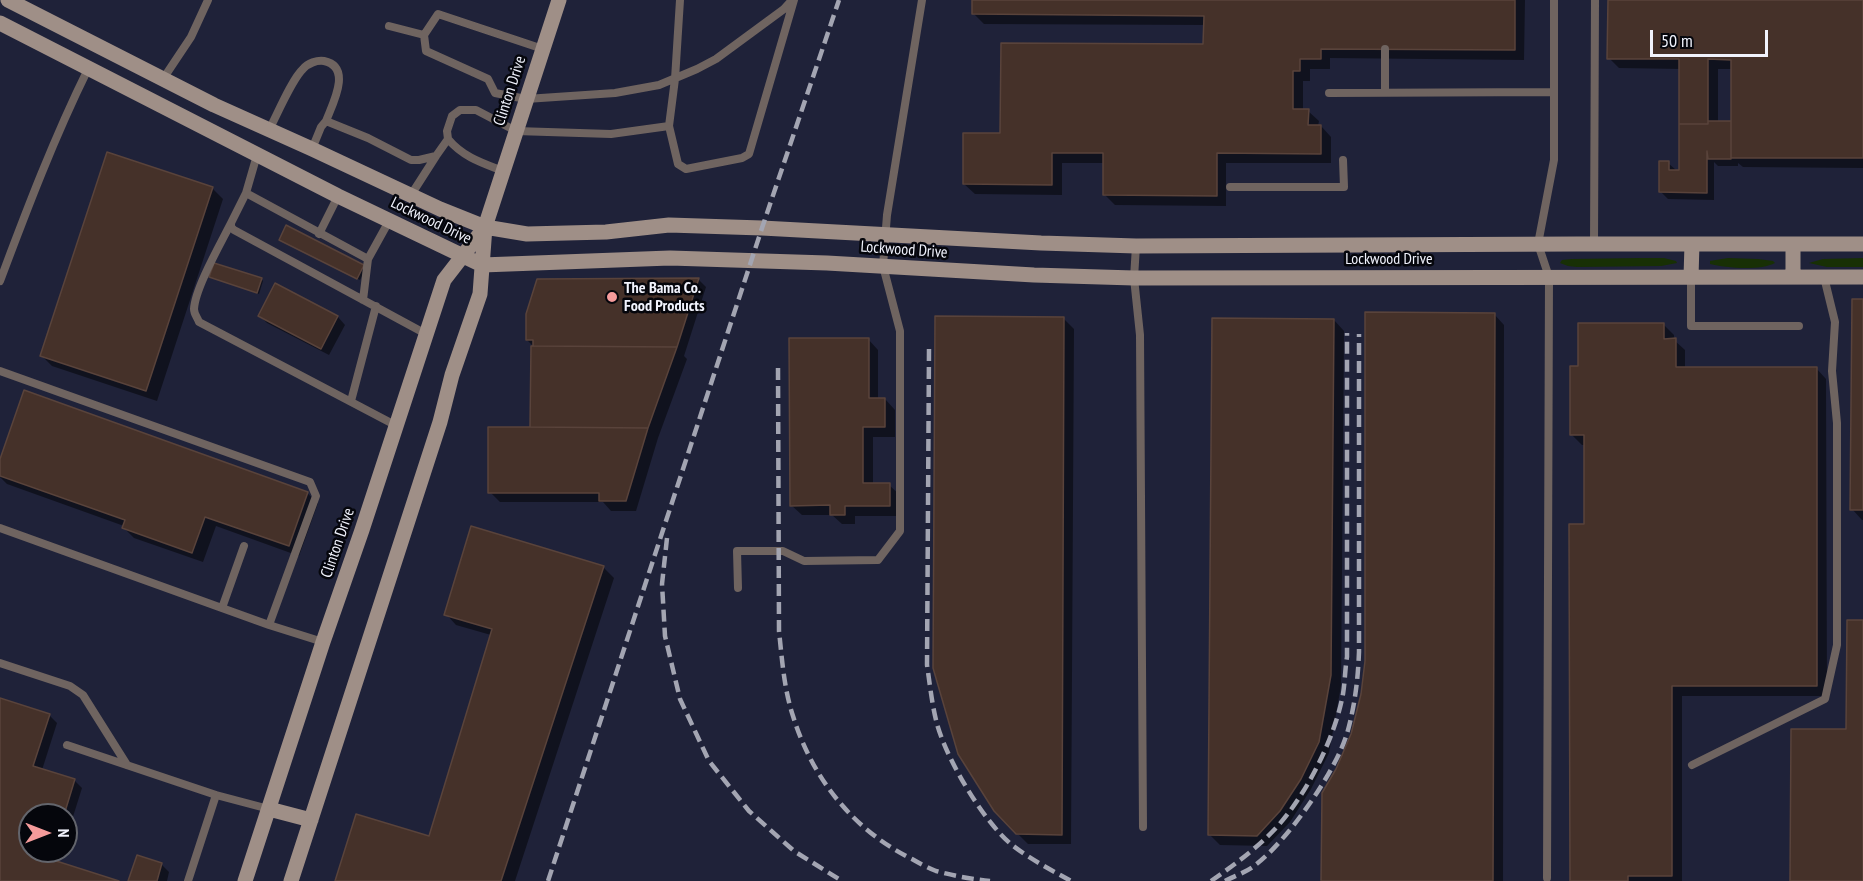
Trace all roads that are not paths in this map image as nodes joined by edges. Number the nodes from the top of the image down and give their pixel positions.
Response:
1 (8, 0) edge
2 (208, 0) edge
3 (559, 0) edge
4 (680, 0) edge
5 (793, 0) edge
6 (922, 0) edge
7 (1554, 0) edge
8 (1595, 0) edge
9 (0, 23) edge
10 (388, 26) dead end
11 (424, 35) junction
12 (99, 46) junction
13 (543, 49) junction
14 (1385, 49) dead end
15 (88, 69) junction
16 (163, 79) junction
17 (675, 79) junction
18 (1385, 92) junction
19 (1554, 92) junction
20 (1329, 93) dead end
21 (526, 99) junction
22 (153, 102) junction
23 (326, 121) junction
24 (669, 126) junction
25 (269, 130) junction
26 (516, 131) junction
27 (448, 140) junction
28 (312, 149) junction
29 (257, 155) junction
30 (436, 156) junction
31 (1343, 160) dead end
32 (503, 171) junction
33 (1230, 187) dead end
34 (246, 194) junction
35 (411, 195) junction
36 (338, 196) junction
37 (389, 221) junction
38 (231, 223) junction
39 (485, 227) junction
40 (319, 234) junction
41 (884, 234) junction
42 (1538, 244) junction
43 (1594, 244) junction
44 (1692, 244) junction
45 (1793, 244) junction
46 (1863, 244) edge
47 (1136, 246) junction
48 (463, 256) junction
49 (368, 259) junction
50 (482, 265) junction
51 (883, 266) junction
52 (1549, 277) junction
53 (1691, 277) junction
54 (1792, 277) junction
55 (1824, 277) junction
56 (1863, 277) edge
57 (1134, 278) junction
58 (0, 281) edge
59 (363, 300) junction
60 (376, 306) junction
61 (1799, 326) dead end
62 (426, 334) junction
63 (0, 371) edge
64 (351, 401) junction
65 (395, 425) junction
66 (0, 528) edge
67 (243, 546) dead end
68 (738, 588) dead end
69 (222, 608) junction
70 (270, 625) junction
71 (323, 642) junction
72 (0, 663) edge
73 (67, 745) dead end
74 (127, 765) junction
75 (1692, 765) dead end
76 (216, 795) junction
77 (270, 809) junction
78 (311, 820) junction
79 (1143, 827) dead end
80 (1547, 878) dead end
81 (188, 881) edge
82 (245, 881) edge
83 (291, 881) edge

1 - 12 main road, Lockwood Drive
2 - 16 lane
3 - 13 main road, Clinton Drive
4 - 17 lane
5 - 17 lane
5 - 24 lane
6 - 41 lane
7 - 19 lane
8 - 43 lane
9 - 15 main road, Lockwood Drive
10 - 11 lane
11 - 13 lane
11 - 21 lane
12 - 15 main road
12 - 16 main road, Lockwood Drive
13 - 21 main road, Clinton Drive
14 - 18 lane
15 - 22 main road, Lockwood Drive
15 - 58 lane
16 - 22 main road
16 - 25 main road, Lockwood Drive
17 - 21 lane
17 - 24 lane
18 - 19 lane
18 - 20 lane
19 - 42 lane
21 - 26 main road, Clinton Drive
22 - 29 main road, Lockwood Drive
23 - 25 lane
23 - 28 lane
23 - 30 lane
24 - 26 lane
25 - 28 main road, Lockwood Drive
25 - 29 main road
26 - 27 lane
26 - 32 main road, Clinton Drive
27 - 30 lane
27 - 32 lane
28 - 35 main road, Lockwood Drive
29 - 34 lane
29 - 36 main road, Lockwood Drive
30 - 35 lane
31 - 33 lane
32 - 39 main road, Clinton Drive
34 - 38 lane
34 - 40 lane
35 - 39 main road, Lockwood Drive
36 - 37 main road, Lockwood Drive
36 - 40 lane
37 - 48 main road, Lockwood Drive
37 - 49 lane
38 - 59 lane
38 - 64 lane
39 - 41 main road, Lockwood Drive
39 - 48 main road, Clinton Drive
39 - 50 main road, Clinton Drive
40 - 49 lane
41 - 47 main road, Lockwood Drive
41 - 51 lane
42 - 43 main road, Lockwood Drive
42 - 47 main road, Lockwood Drive
42 - 52 lane
43 - 44 main road, Lockwood Drive
44 - 45 main road, Lockwood Drive
44 - 53 main road
45 - 46 main road, Lockwood Drive
45 - 54 main road
47 - 57 lane
48 - 50 main road, Lockwood Drive
48 - 62 main road, Clinton Drive
49 - 59 lane
50 - 51 main road, Lockwood Drive
50 - 78 main road, Clinton Drive
51 - 57 main road, Lockwood Drive
51 - 68 lane
52 - 53 main road, Lockwood Drive
52 - 57 main road, Lockwood Drive
52 - 80 lane
53 - 54 main road, Lockwood Drive
53 - 61 lane
54 - 55 main road, Lockwood Drive
55 - 56 main road, Lockwood Drive
55 - 75 lane
57 - 79 lane
59 - 60 lane
60 - 62 lane
60 - 64 lane
62 - 65 main road, Clinton Drive
63 - 70 lane
64 - 65 lane
65 - 71 main road, Clinton Drive
66 - 69 lane
67 - 69 lane
69 - 70 lane
70 - 71 lane
71 - 77 main road, Clinton Drive
72 - 74 lane
73 - 74 lane
74 - 76 lane
76 - 77 lane
76 - 81 lane
77 - 78 main road
77 - 82 main road, Clinton Drive
78 - 83 main road, Clinton Drive

